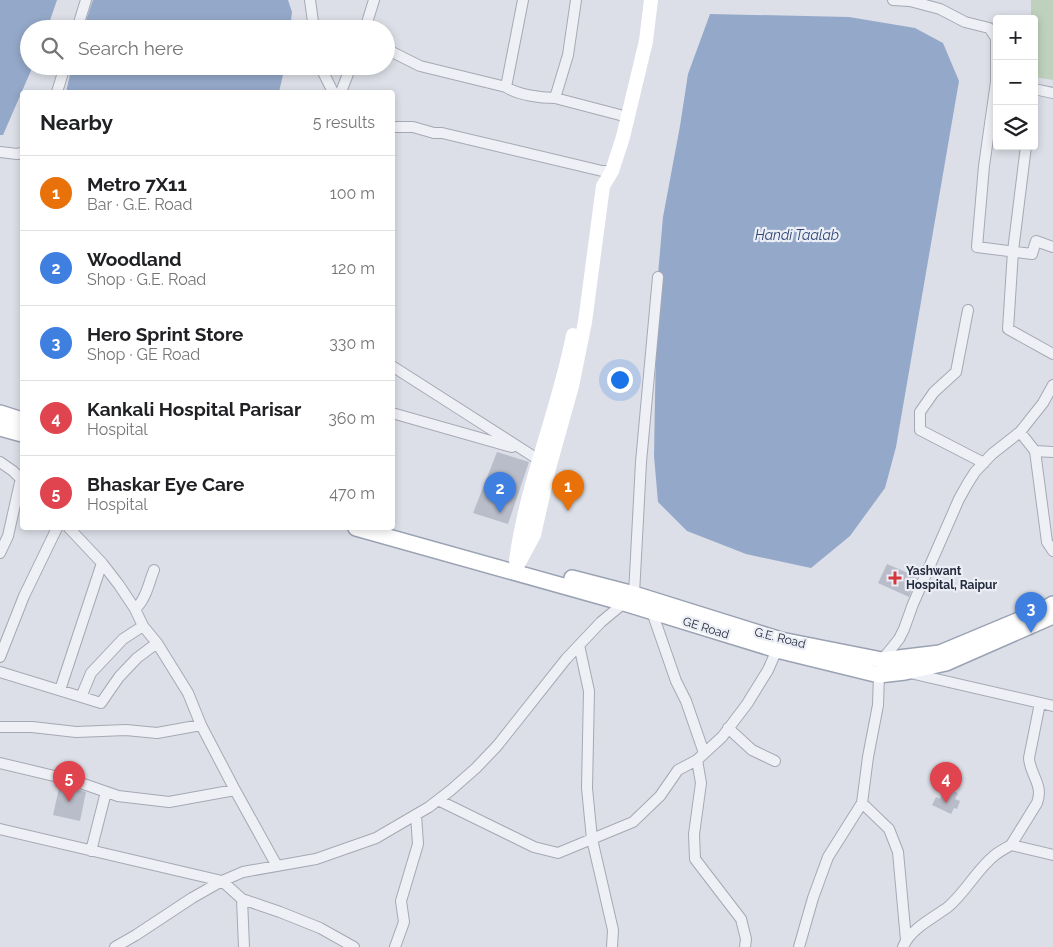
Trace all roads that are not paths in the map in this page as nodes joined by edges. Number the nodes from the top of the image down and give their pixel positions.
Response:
1 (86, 0) edge
2 (310, 0) edge
3 (374, 0) edge
4 (523, 0) edge
5 (576, 0) edge
6 (643, 0) edge
7 (651, 0) edge
8 (893, 0) edge
9 (900, 0) edge
10 (80, 20) edge
11 (313, 20) edge
12 (368, 20) edge
13 (993, 34) edge
14 (395, 54) edge
15 (997, 60) edge
16 (62, 75) edge
17 (324, 75) edge
18 (348, 75) edge
19 (506, 88) junction
20 (58, 90) edge
21 (332, 90) edge
22 (342, 90) edge
23 (1038, 90) edge
24 (1053, 93) edge
25 (555, 98) junction
26 (620, 115) junction
27 (395, 127) edge
28 (1026, 150) edge
29 (0, 152) edge
30 (20, 154) edge
31 (607, 171) junction
32 (1053, 247) edge
33 (1013, 251) junction
34 (658, 277) dead end
35 (968, 310) dead end
36 (1053, 354) edge
37 (395, 368) edge
38 (1053, 385) edge
39 (0, 413) edge
40 (395, 414) edge
41 (20, 419) edge
42 (0, 428) edge
43 (1020, 432) junction
44 (20, 433) edge
45 (523, 450) junction
46 (1035, 451) junction
47 (1053, 452) edge
48 (0, 462) edge
49 (984, 463) junction
50 (544, 464) junction
51 (20, 477) edge
52 (20, 487) edge
53 (56, 530) edge
54 (71, 530) edge
55 (364, 530) edge
56 (395, 530) edge
57 (1053, 551) edge
58 (0, 554) edge
59 (102, 563) junction
60 (516, 566) junction
61 (154, 570) dead end
62 (629, 598) junction
63 (1053, 604) edge
64 (134, 609) junction
65 (652, 612) junction
66 (1053, 616) edge
67 (143, 626) junction
68 (157, 643) junction
69 (580, 645) junction
70 (779, 645) junction
71 (0, 657) edge
72 (882, 660) junction
73 (0, 672) edge
74 (905, 672) junction
75 (879, 675) junction
76 (60, 690) junction
77 (81, 697) junction
78 (1040, 703) junction
79 (1053, 706) edge
80 (201, 725) junction
81 (0, 727) edge
82 (728, 728) junction
83 (700, 756) junction
84 (775, 761) dead end
85 (0, 763) edge
86 (235, 790) junction
87 (106, 792) junction
88 (438, 800) junction
89 (862, 803) junction
90 (416, 815) junction
91 (0, 829) edge
92 (592, 839) junction
93 (1011, 845) junction
94 (91, 851) junction
95 (1053, 855) edge
96 (278, 866) junction
97 (222, 882) junction
98 (242, 899) junction
99 (904, 944) edge
100 (115, 947) edge
101 (244, 947) edge
102 (354, 947) edge
103 (395, 947) edge
104 (612, 947) edge
105 (745, 947) edge
106 (799, 947) edge

1 - 10 street
2 - 11 street
3 - 12 street
4 - 19 street
5 - 25 street
6 - 26 street
7 - 31 street
8 - 9 street
9 - 13 street
14 - 19 street
15 - 33 street
16 - 20 street
17 - 21 street
18 - 22 street
19 - 25 street
23 - 24 street
25 - 26 street
26 - 31 street
27 - 31 street
28 - 33 street
29 - 30 street
31 - 50 street
32 - 33 street
33 - 36 street
34 - 62 street
35 - 49 street
37 - 45 street
38 - 43 street
39 - 41 main road
40 - 45 street
42 - 44 main road
43 - 46 street
43 - 49 street
45 - 50 street
46 - 47 street
46 - 57 street
48 - 51 street
49 - 72 street
50 - 60 street
52 - 58 street
53 - 71 street
54 - 59 street
55 - 60 main road, GE Road
56 - 60 main road
59 - 64 street
59 - 76 street
60 - 62 main road, GE Road
61 - 64 street
62 - 65 main road, GE Road
62 - 69 street
62 - 70 main road, G.E. Road
63 - 72 main road, G.E. Road
64 - 67 street
65 - 70 main road, GE Road
65 - 83 street
66 - 74 main road, GE Road
67 - 68 street
67 - 77 street
68 - 77 street
68 - 80 street
69 - 88 street
69 - 92 street
70 - 72 main road, G.E. Road
70 - 75 main road, GE Road
70 - 82 street
72 - 74 street
72 - 75 street
73 - 76 street
74 - 75 main road, GE Road
74 - 78 street
75 - 89 street
76 - 77 street
78 - 79 street
78 - 93 street
80 - 81 street
80 - 86 street
82 - 83 street
82 - 84 street
83 - 92 street
83 - 105 street
85 - 87 street
86 - 87 street
86 - 96 street
87 - 94 street
88 - 90 street
88 - 92 street
89 - 99 street
89 - 106 street
90 - 96 street
90 - 103 street
91 - 94 street
92 - 104 street
93 - 95 street
93 - 99 street
94 - 97 street
96 - 97 street
97 - 98 street
97 - 100 street
98 - 101 street
98 - 102 street

